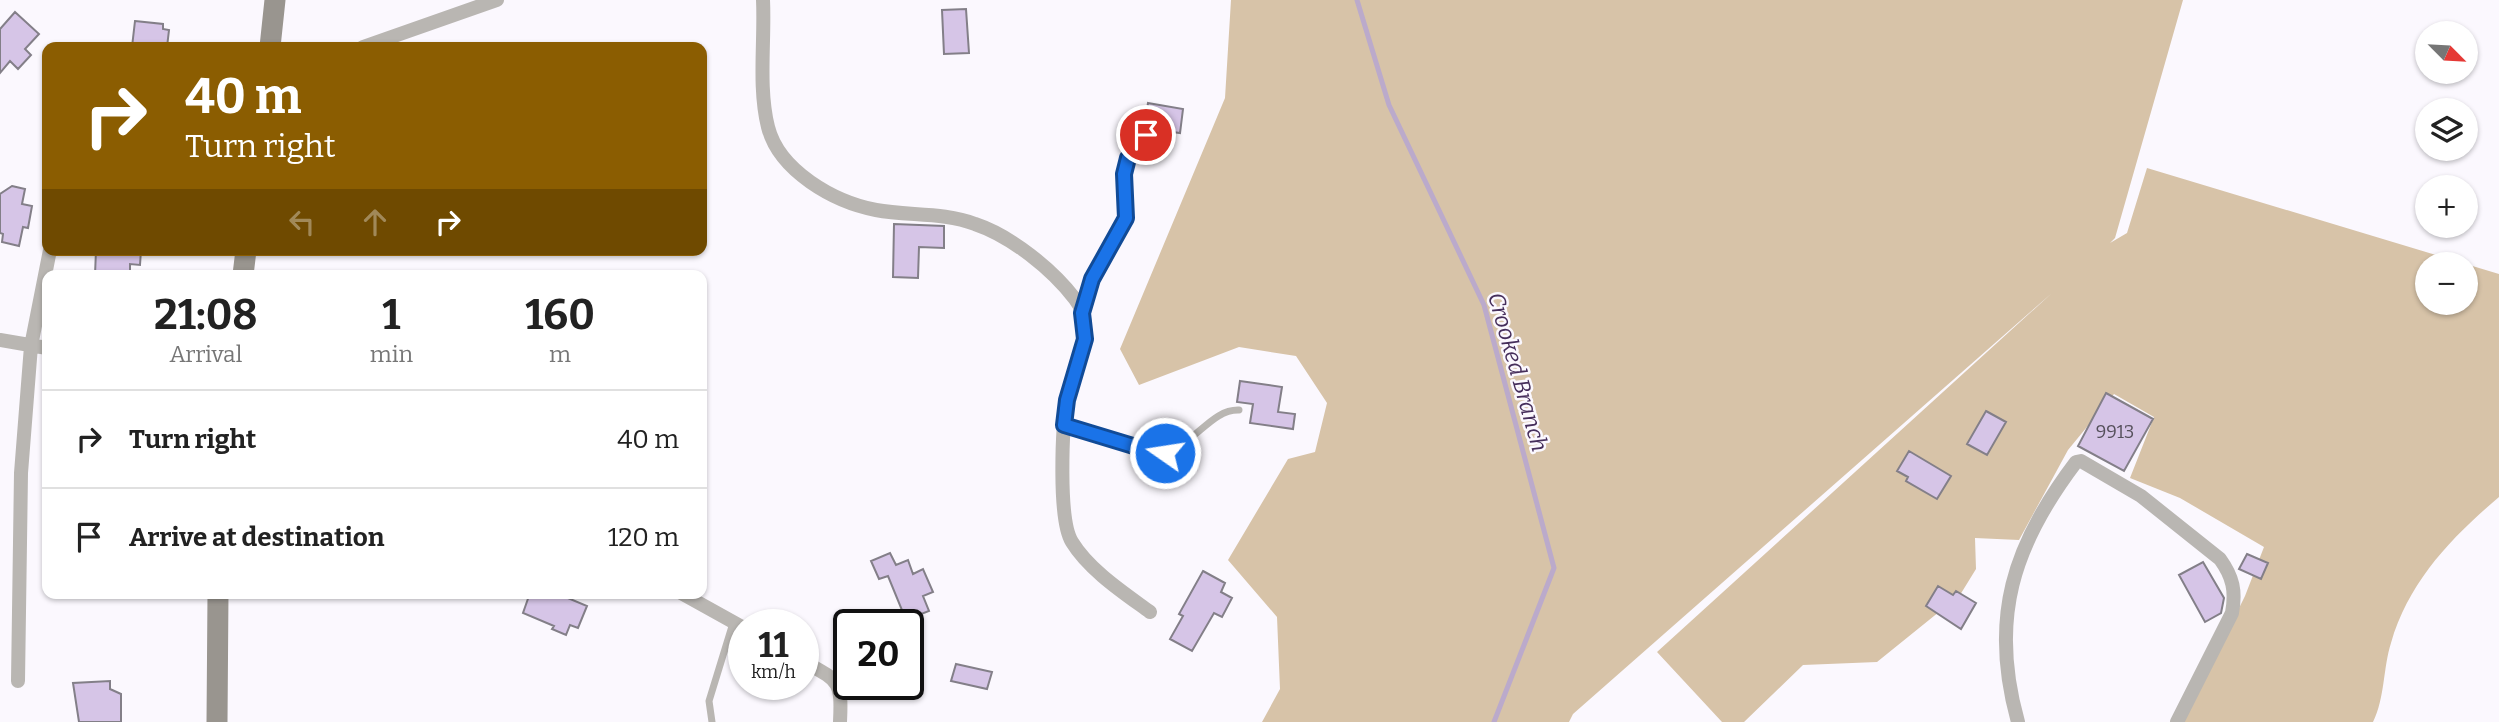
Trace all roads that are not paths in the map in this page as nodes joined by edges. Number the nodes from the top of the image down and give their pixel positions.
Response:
1 (275, 0) edge
2 (497, 0) edge
3 (762, 0) edge
4 (271, 42) edge
5 (377, 42) edge
6 (1146, 135) dead end
7 (42, 290) edge
8 (1082, 313) junction
9 (0, 340) edge
10 (31, 346) junction
11 (42, 347) edge
12 (1239, 410) dead end
13 (1064, 425) junction
14 (218, 599) edge
15 (692, 599) edge
16 (1150, 612) dead end
17 (728, 619) edge
18 (728, 653) edge
19 (819, 670) edge
20 (18, 681) dead end
21 (216, 722) edge
22 (712, 722) edge
23 (840, 722) edge
24 (2018, 722) edge
25 (2177, 722) edge

1 - 4 street
2 - 5 street
3 - 8 street
6 - 8 lane
7 - 10 street
8 - 13 street
9 - 10 street
10 - 11 street
10 - 20 street
12 - 13 lane
13 - 16 street
14 - 21 street
15 - 17 street
18 - 22 lane
19 - 23 street
24 - 25 street

